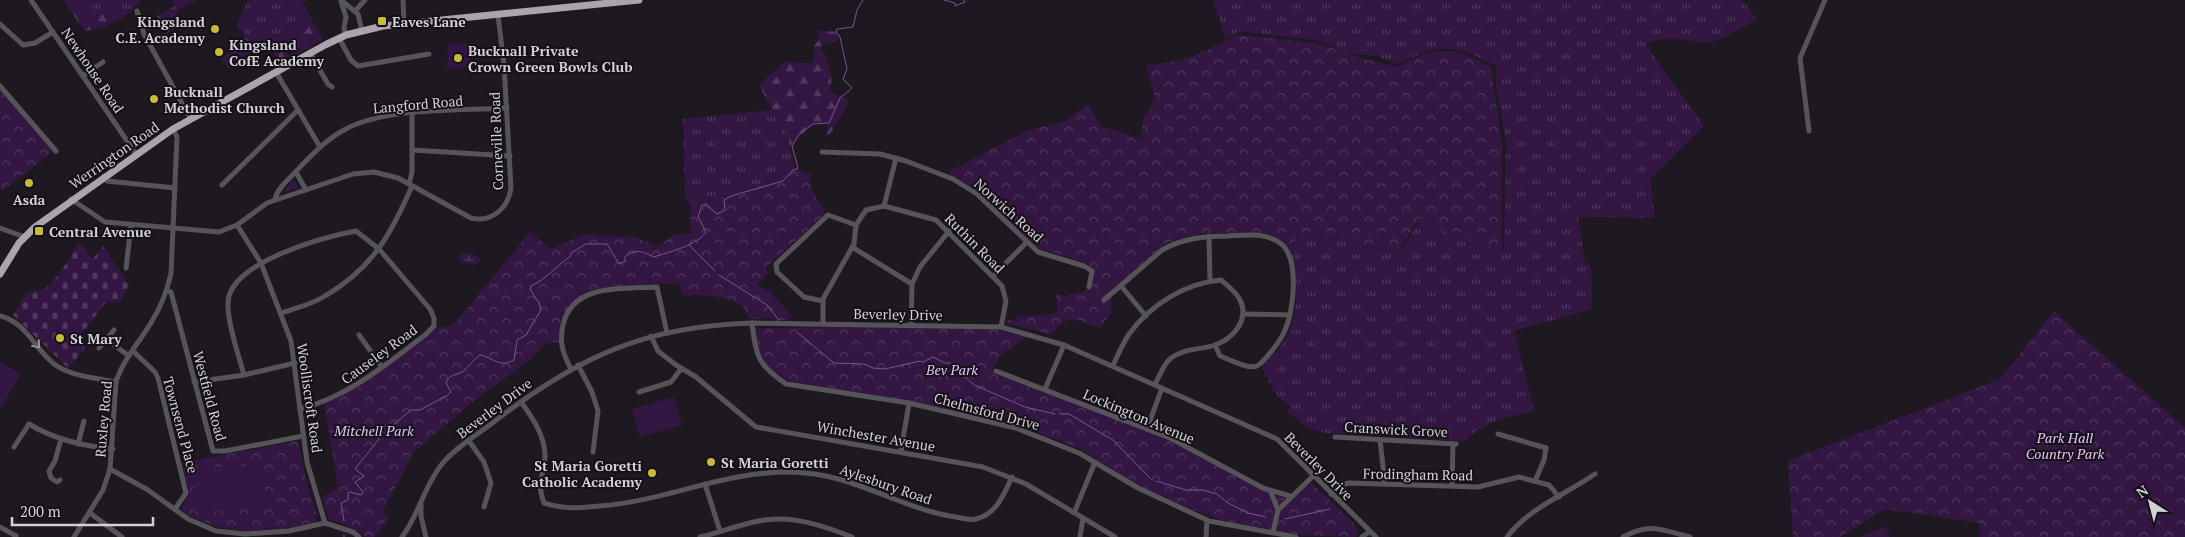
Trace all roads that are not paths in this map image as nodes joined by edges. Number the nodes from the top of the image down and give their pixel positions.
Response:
1 (31, 0) edge
2 (341, 0) edge
3 (365, 0) edge
4 (403, 0) edge
5 (638, 0) edge
6 (1825, 0) edge
7 (355, 11) junction
8 (137, 12) dead end
9 (498, 15) junction
10 (0, 24) edge
11 (404, 24) junction
12 (362, 31) junction
13 (53, 32) junction
14 (342, 37) junction
15 (310, 53) junction
16 (429, 54) dead end
17 (103, 62) dead end
18 (276, 72) junction
19 (84, 75) junction
20 (0, 86) edge
21 (332, 87) dead end
22 (507, 108) junction
23 (298, 110) junction
24 (412, 114) junction
25 (190, 118) junction
26 (173, 129) junction
27 (1809, 131) dead end
28 (320, 147) junction
29 (412, 150) junction
30 (56, 151) dead end
31 (822, 152) dead end
32 (136, 154) junction
33 (510, 156) junction
34 (896, 158) junction
35 (296, 172) junction
36 (103, 177) junction
37 (222, 185) dead end
38 (410, 185) junction
39 (174, 188) junction
40 (306, 190) junction
41 (71, 199) junction
42 (275, 200) junction
43 (884, 206) junction
44 (237, 225) junction
45 (856, 225) junction
46 (131, 226) junction
47 (0, 228) edge
48 (173, 228) junction
49 (949, 231) junction
50 (1209, 236) junction
51 (25, 237) junction
52 (1026, 243) junction
53 (852, 247) junction
54 (379, 249) junction
55 (261, 263) junction
56 (126, 268) dead end
57 (0, 274) edge
58 (993, 276) junction
59 (1210, 281) junction
60 (912, 284) junction
61 (1121, 286) junction
62 (1089, 287) dead end
63 (167, 291) junction
64 (1104, 300) dead end
65 (823, 301) junction
66 (282, 313) junction
67 (1243, 314) junction
68 (1290, 315) junction
69 (0, 316) edge
70 (1146, 316) junction
71 (752, 323) junction
72 (823, 324) junction
73 (912, 326) junction
74 (1000, 327) junction
75 (114, 330) dead end
76 (667, 332) junction
77 (359, 335) dead end
78 (651, 336) junction
79 (106, 339) junction
80 (1064, 345) junction
81 (1215, 345) junction
82 (99, 348) dead end
83 (131, 354) junction
84 (295, 363) junction
85 (578, 365) junction
86 (1113, 365) junction
87 (382, 368) junction
88 (681, 368) junction
89 (571, 369) junction
90 (996, 371) dead end
91 (244, 375) junction
92 (116, 382) junction
93 (194, 382) junction
94 (1155, 384) junction
95 (1162, 388) junction
96 (1045, 389) junction
97 (639, 392) dead end
98 (520, 402) junction
99 (909, 403) junction
100 (300, 409) junction
101 (84, 421) dead end
102 (1147, 429) junction
103 (1498, 434) dead end
104 (303, 436) junction
105 (1335, 437) dead end
106 (60, 439) junction
107 (1380, 440) junction
108 (469, 441) junction
109 (78, 444) junction
110 (14, 447) dead end
111 (113, 450) junction
112 (901, 451) junction
113 (593, 452) dead end
114 (1095, 462) junction
115 (110, 469) junction
116 (1595, 474) dead end
117 (1313, 476) junction
118 (1012, 477) junction
119 (60, 480) dead end
120 (1535, 480) junction
121 (705, 484) junction
122 (1385, 484) junction
123 (1452, 486) junction
124 (1270, 490) junction
125 (1331, 494) junction
126 (1290, 496) junction
127 (1560, 498) junction
128 (421, 504) junction
129 (484, 507) dead end
130 (175, 509) junction
131 (1278, 510) junction
132 (90, 513) junction
133 (1074, 513) junction
134 (1083, 518) junction
135 (1207, 520) junction
136 (325, 524) junction
137 (0, 527) edge
138 (409, 528) junction
139 (425, 528) junction
140 (299, 529) junction
141 (720, 531) junction
142 (1273, 532) junction
143 (1370, 532) junction
144 (16, 536) dead end
145 (1283, 536) edge
146 (74, 537) edge
147 (122, 537) edge
148 (300, 537) edge
149 (359, 537) edge
150 (402, 537) edge
151 (406, 537) edge
152 (426, 537) edge
153 (703, 537) edge
154 (852, 537) edge
155 (1080, 537) edge
156 (1115, 537) edge
157 (1206, 537) edge
158 (1296, 537) edge
159 (1362, 537) edge
160 (1376, 537) edge
161 (1509, 537) edge
162 (1623, 537) edge
163 (1690, 537) edge

1 - 13 street, Newhouse Road
2 - 7 street
2 - 14 street
3 - 7 street
4 - 11 street
5 - 9 highway, Werrington Road
6 - 27 street
7 - 12 street
8 - 25 street
9 - 11 highway, Werrington Road
9 - 22 street, Corneville Road
10 - 13 street
11 - 12 highway, Werrington Road
12 - 14 highway, Werrington Road
13 - 19 street, Newhouse Road
14 - 15 highway, Werrington Road
14 - 16 street
15 - 18 highway, Werrington Road
15 - 21 street
17 - 19 street
18 - 23 street
18 - 25 highway, Werrington Road
19 - 32 street, Newhouse Road
20 - 30 street
22 - 24 street, Langford Road
22 - 33 street, Corneville Road
23 - 28 street
23 - 37 street
24 - 28 street, Langford Road
24 - 29 street
25 - 26 highway, Werrington Road
26 - 32 highway, Werrington Road
26 - 39 street, Ruxley Road
28 - 35 street, Langford Road
29 - 33 street
29 - 38 street
31 - 34 street, Norwich Road
32 - 36 highway, Werrington Road
33 - 38 street, Corneville Road
34 - 43 street
34 - 52 street, Norwich Road
35 - 40 street
35 - 42 street, Langford Road
36 - 39 street
36 - 41 highway, Werrington Road
38 - 40 street, Corneville Road
38 - 54 street
39 - 48 street, Ruxley Road
40 - 42 street, Corneville Road
41 - 46 street, Corneville Road
41 - 51 highway, Werrington Road
42 - 44 street, Corneville Road
43 - 45 street
43 - 49 street, Ruthin Road
44 - 48 street, Corneville Road
44 - 55 street, Woolliscroft Road
45 - 53 street
45 - 65 street
46 - 48 street, Corneville Road
46 - 56 street
47 - 51 street
48 - 63 street, Ruxley Road
49 - 58 street, Ruthin Road
49 - 60 street
50 - 59 street
50 - 61 street
50 - 68 street
51 - 57 highway, Werrington Road
52 - 58 street
52 - 62 street, Norwich Road
53 - 60 street
53 - 65 street
54 - 55 street
54 - 66 street
54 - 87 street, Causeley Road
55 - 66 street, Woolliscroft Road
55 - 91 street
58 - 74 street, Ruthin Road
59 - 67 street
59 - 70 street
60 - 73 street
61 - 64 street
61 - 70 street
63 - 83 street, Ruxley Road
63 - 93 street, Westfield Road
65 - 72 street
66 - 84 street, Woolliscroft Road
67 - 68 street
67 - 81 street
68 - 81 street
69 -> 92 street
70 - 86 street
71 - 72 street, Beverley Drive
71 - 76 street, Beverley Drive
71 - 99 street, Chelmsford Drive
72 - 73 street, Beverley Drive
73 - 74 street, Beverley Drive
74 - 80 street, Beverley Drive
75 - 79 street
76 - 78 street, Beverley Drive
76 - 89 street
77 - 87 street
78 - 85 street, Beverley Drive
78 - 88 street, Winchester Avenue
79 - 82 street
79 - 83 street, Townsend Place
80 - 86 street, Beverley Drive
80 - 96 street
81 - 94 street
83 - 92 street, Ruxley Road
83 - 130 street, Townsend Place
84 - 91 street
84 - 100 street, Woolliscroft Road
85 - 89 street, Beverley Drive
85 - 113 street
86 - 94 street, Beverley Drive
87 - 100 street, Causeley Road
88 - 97 street
88 - 112 street, Winchester Avenue
89 - 98 street, Beverley Drive
90 - 96 street, Lockington Avenue
91 - 93 street
92 - 111 street, Ruxley Road
93 - 104 street, Westfield Road
94 - 95 street, Beverley Drive
95 - 102 street
95 - 117 street, Beverley Drive
96 - 102 street, Lockington Avenue
98 - 108 street, Beverley Drive
98 - 121 street, Aylesbury Road
99 - 112 street
99 - 114 street, Chelmsford Drive
100 - 104 street, Woolliscroft Road
101 - 109 street
102 - 124 street, Lockington Avenue
103 - 120 street
104 - 136 street, Woolliscroft Road
105 - 107 street, Cranswick Grove
106 - 109 street
106 - 110 street
106 - 119 street
107 - 122 street
107 - 123 street, Cranswick Grove
108 - 128 street, Beverley Drive
108 - 129 street
109 - 111 street
111 - 115 street, Ruxley Road
112 - 118 street, Winchester Avenue
114 - 133 street
114 - 135 street, Chelmsford Drive
115 - 130 street
115 - 132 street, Ruxley Road
116 - 127 street
117 - 125 street, Beverley Drive
117 - 126 street
118 - 121 street, Aylesbury Road
118 - 133 street, Winchester Avenue
120 - 123 street, Frodingham Road
120 - 127 street, Frodingham Road
121 - 141 street
122 - 123 street, Frodingham Road
122 - 125 street, Frodingham Road
124 - 126 street, Lockington Avenue
124 - 131 street
125 - 143 street, Beverley Drive
126 - 131 street
127 - 161 street
128 - 138 street, Beverley Drive
128 - 139 street
130 - 140 street
131 - 142 street
132 - 146 street, Ruxley Road
132 - 147 street
133 - 134 street, Winchester Avenue
134 - 155 street
134 - 156 street, Winchester Avenue
135 - 142 street, Chelmsford Drive
135 - 157 street
136 - 140 street
136 - 149 street
137 - 144 street
138 - 139 street
138 - 150 street, Beverley Drive
138 - 151 street
139 - 152 street
140 - 148 street
141 - 153 street
141 - 154 street
142 - 145 street, Chelmsford Drive
143 - 159 street
143 - 160 street, Beverley Drive
145 - 158 street, Chelmsford Drive
162 - 163 street

